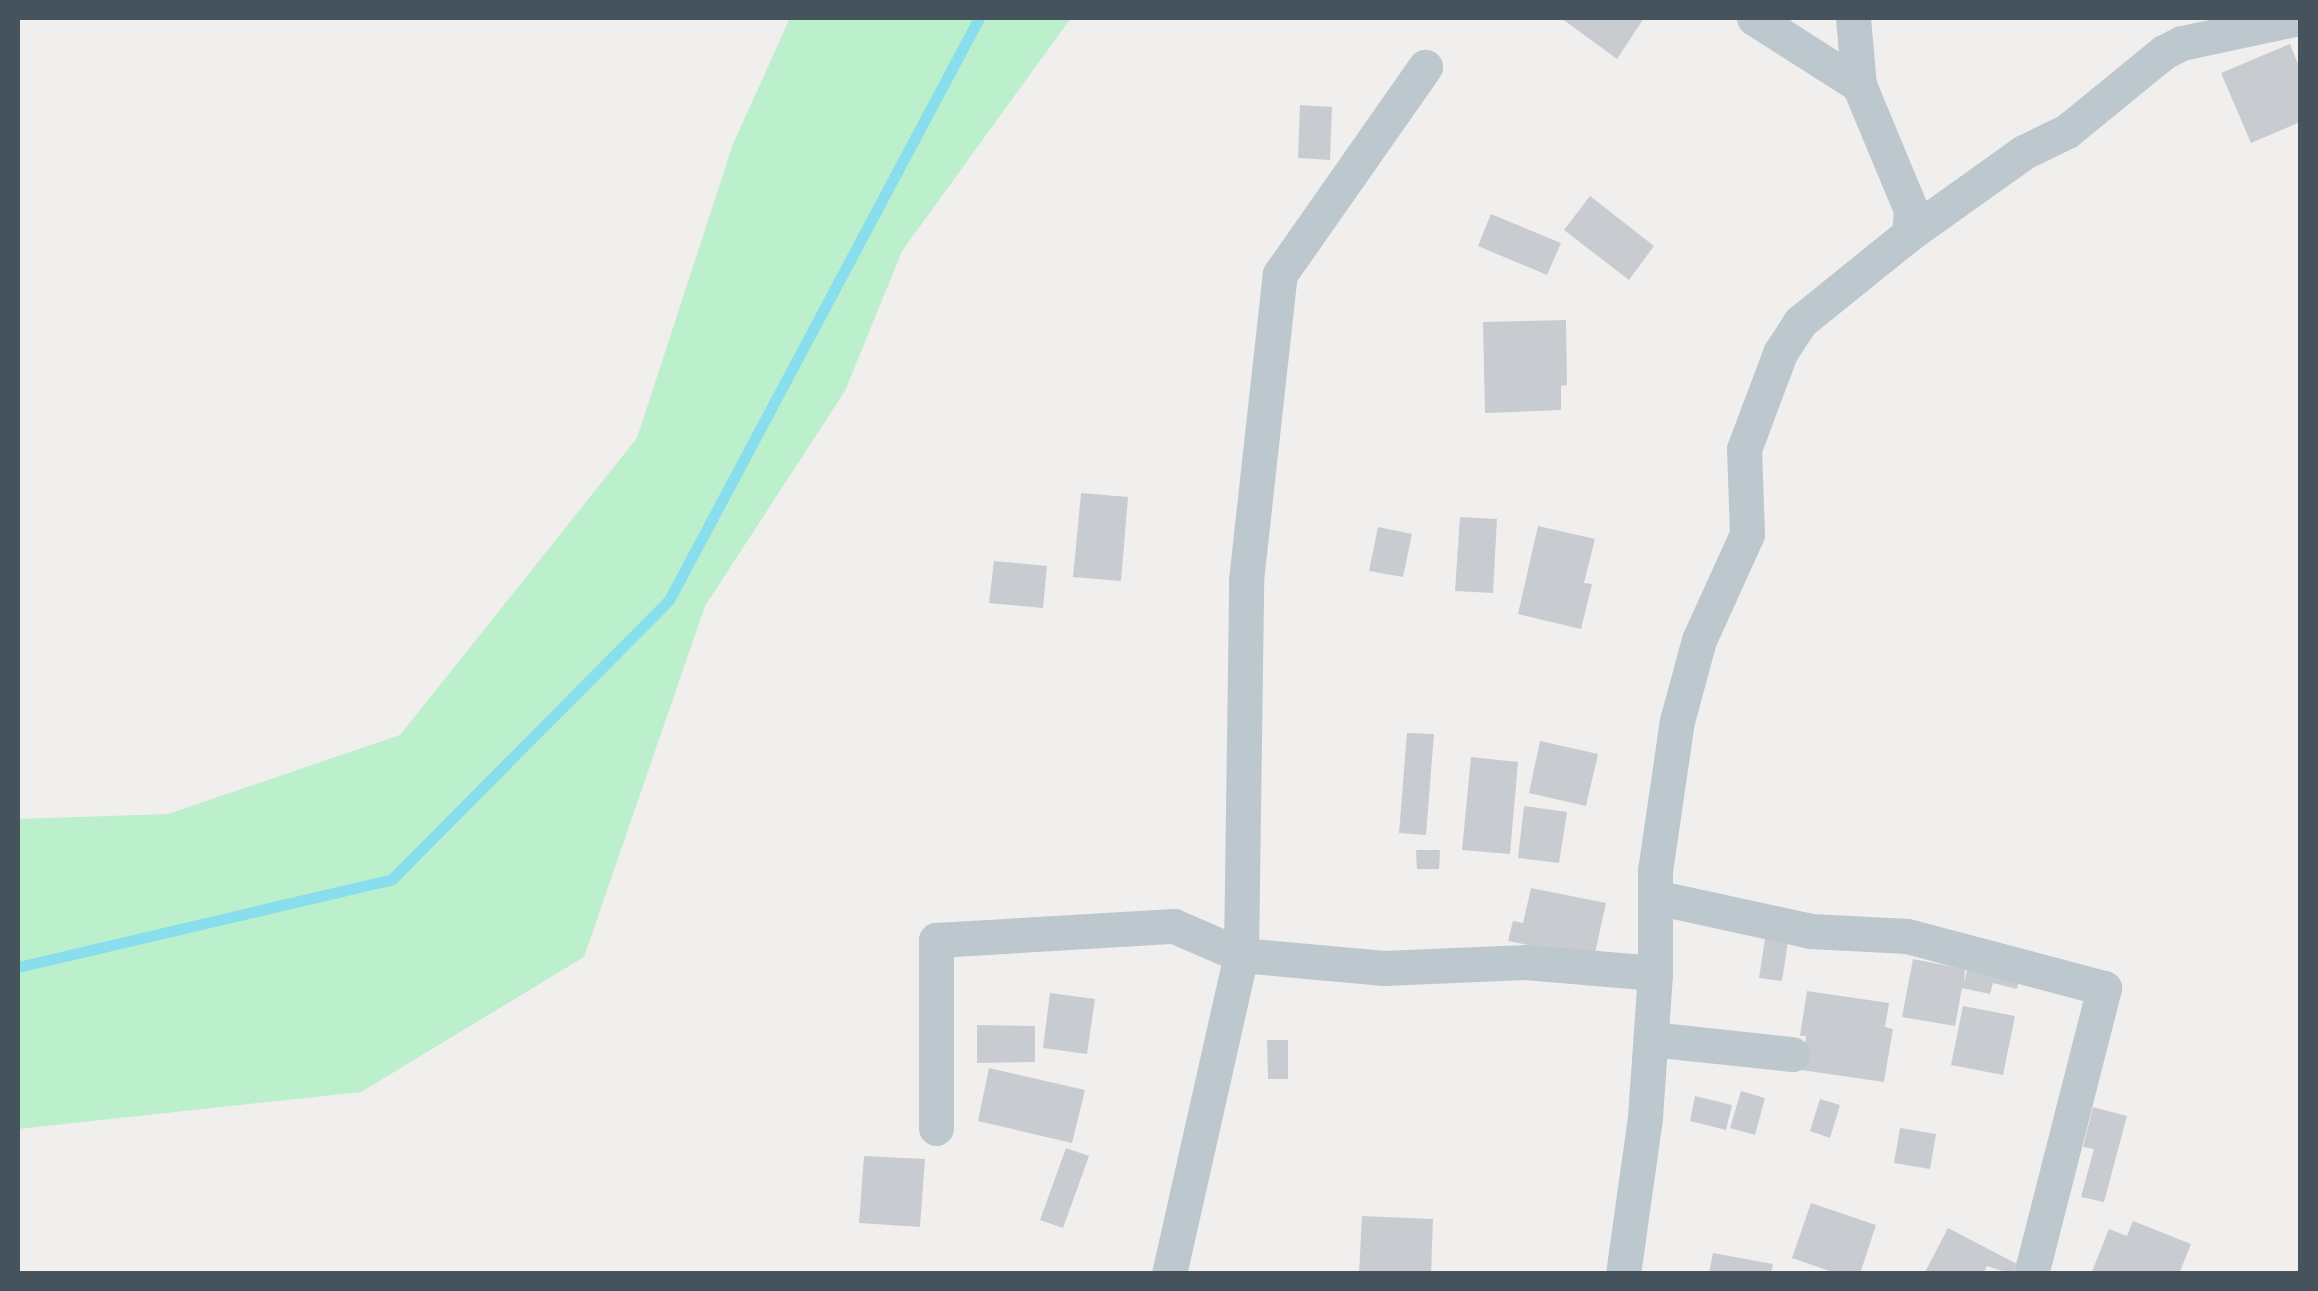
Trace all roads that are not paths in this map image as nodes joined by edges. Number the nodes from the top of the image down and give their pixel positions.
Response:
1 (1754, 18) edge
2 (1853, 18) edge
3 (2299, 18) edge
4 (1424, 67) dead end
5 (1858, 85) junction
6 (1909, 234) junction
7 (1655, 897) junction
8 (1242, 955) junction
9 (1655, 973) junction
10 (1650, 1038) junction
11 (1792, 1054) dead end
12 (936, 1128) dead end
13 (1169, 1274) edge
14 (1623, 1274) edge
15 (2030, 1274) edge

1 - 5 street
2 - 5 street
3 - 6 street
4 - 8 street
5 - 6 street
6 - 7 street
7 - 9 street
7 - 15 street
8 - 9 street
8 - 12 street
8 - 13 street
9 - 10 street
10 - 11 street
10 - 14 street

